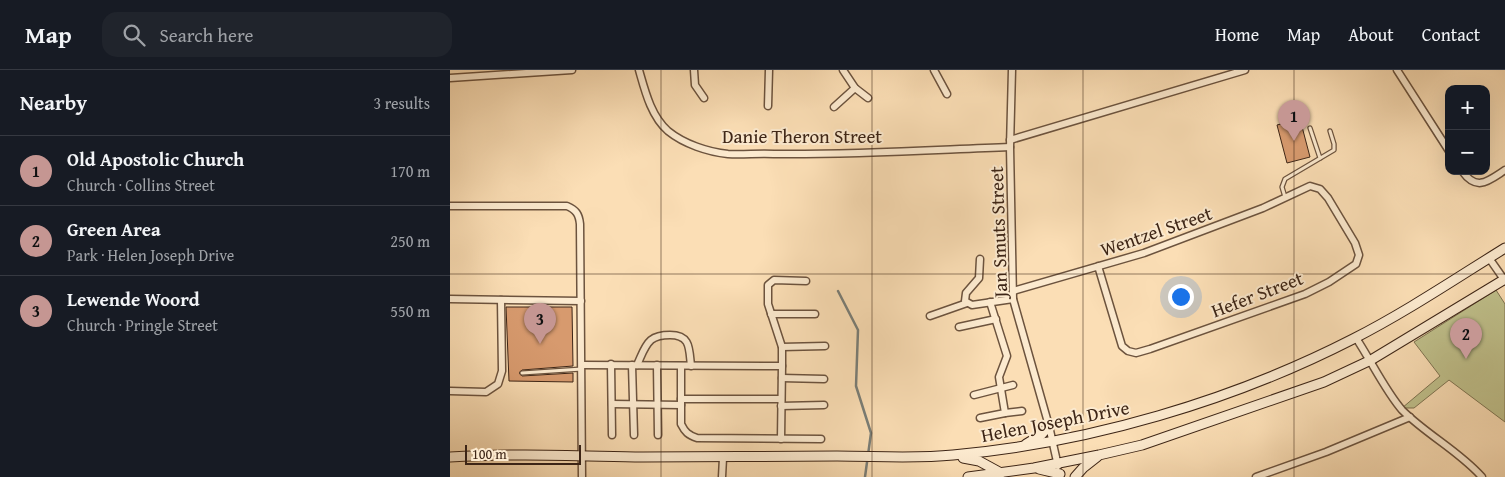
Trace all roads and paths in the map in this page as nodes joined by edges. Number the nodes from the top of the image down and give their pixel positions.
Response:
1 (572, 70) edge
2 (638, 70) edge
3 (694, 70) edge
4 (769, 70) edge
5 (843, 70) edge
6 (934, 70) edge
7 (1012, 70) edge
8 (1245, 70) edge
9 (1397, 70) edge
10 (450, 78) edge
11 (855, 88) junction
12 (947, 94) dead end
13 (704, 98) dead end
14 (868, 98) dead end
15 (768, 106) dead end
16 (834, 107) dead end
17 (1310, 128) dead end
18 (1330, 131) dead end
19 (1010, 143) junction
20 (1445, 145) edge
21 (1320, 158) junction
22 (1505, 170) edge
23 (1465, 175) edge
24 (1285, 197) junction
25 (450, 206) edge
26 (1505, 248) edge
27 (1359, 255) joint
28 (1490, 258) junction
29 (980, 259) dead end
30 (1098, 266) junction
31 (1505, 280) edge
32 (806, 281) dead end
33 (1013, 295) junction
34 (450, 299) edge
35 (501, 300) junction
36 (581, 301) junction
37 (990, 302) junction
38 (967, 303) junction
39 (771, 314) junction
40 (815, 314) dead end
41 (930, 316) dead end
42 (996, 318) junction
43 (959, 328) dead end
44 (1356, 338) junction
45 (825, 346) dead end
46 (782, 347) junction
47 (1371, 360) junction
48 (612, 364) junction
49 (635, 365) junction
50 (657, 366) junction
51 (681, 366) junction
52 (691, 366) junction
53 (782, 366) junction
54 (582, 367) junction
55 (522, 373) dead end
56 (782, 378) junction
57 (824, 379) dead end
58 (1013, 385) dead end
59 (1000, 388) junction
60 (450, 391) edge
61 (974, 395) dead end
62 (681, 402) junction
63 (781, 402) junction
64 (612, 404) junction
65 (633, 404) junction
66 (657, 404) junction
67 (824, 405) dead end
68 (1022, 410) dead end
69 (1005, 413) junction
70 (1410, 417) junction
71 (980, 418) dead end
72 (1049, 426) junction
73 (612, 435) dead end
74 (634, 435) dead end
75 (658, 435) dead end
76 (781, 439) junction
77 (821, 439) dead end
78 (1052, 442) junction
79 (1019, 448) junction
80 (1099, 455) junction
81 (450, 456) edge
82 (582, 456) junction
83 (950, 456) junction
84 (723, 458) junction
85 (1057, 463) junction
86 (1034, 468) junction
87 (1002, 475) edge
88 (1061, 475) edge
89 (981, 476) edge
90 (582, 477) edge
91 (722, 477) edge
92 (968, 477) edge
93 (1075, 477) edge
94 (1256, 477) edge
95 (1482, 477) edge

1 - 10 street
2 - 19 street, Danie Theron Street
3 - 13 street
4 - 15 street
5 - 11 street
6 - 12 street
7 - 19 street, Jan Smuts Street
8 - 19 street, Danie Theron Street
9 - 20 street
11 - 14 street
11 - 16 street
17 - 21 lane
18 - 21 lane
19 - 33 street, Jan Smuts Street
21 - 24 lane
22 - 23 street
24 - 27 street, Wentzel Street
24 - 30 street, Wentzel Street
25 - 36 street
26 - 28 street, Helen Joseph Drive
27 - 30 street, Hefer Street
28 - 31 street
28 - 44 street, Helen Joseph Drive
29 - 38 street
30 - 33 street, Wentzel Street
31 - 47 street
32 - 39 street
33 - 37 street, Wentzel Street
33 - 72 street, Jan Smuts Street
34 - 35 street
35 - 36 street
35 - 60 street
36 - 54 street
37 - 38 street, Wentzel Street
37 - 42 street
38 - 41 street, Wentzel Street
39 - 40 street
39 - 46 street
42 - 43 street
42 - 59 street
44 - 47 street
44 - 78 street, Helen Joseph Drive
45 - 46 street
46 - 53 street
47 - 70 street
47 - 80 street
48 - 49 street
48 - 54 street
48 - 64 street
49 - 50 street
49 - 52 street
49 - 65 street
50 - 51 street
50 - 66 street
51 - 52 street
51 - 62 street
52 - 53 street
53 - 56 street
54 - 55 lane
54 - 82 street
56 - 57 street
56 - 63 street
58 - 59 street
59 - 61 street
59 - 69 street
62 - 63 street
62 - 66 street
62 - 76 street
63 - 67 street
63 - 76 street
64 - 65 street
64 - 73 street
65 - 66 street
65 - 74 street
66 - 75 street
68 - 69 street
69 - 71 street
70 - 94 street
70 - 95 street
72 - 78 street, Jan Smuts Street
72 - 79 street
76 - 77 street
78 - 79 street, Helen Joseph Drive
78 - 85 street, Jan Smuts Street
79 - 83 street, Helen Joseph Drive
80 - 85 street
80 - 93 street
81 - 82 street, Helen Joseph Drive
82 - 84 street, Helen Joseph Drive
82 - 90 street
83 - 84 street, Helen Joseph Drive
83 - 87 street
84 - 91 street
85 - 86 street
85 - 88 street, Jan Smuts Street
86 - 87 street
86 - 88 street
87 - 89 street
89 - 92 street

